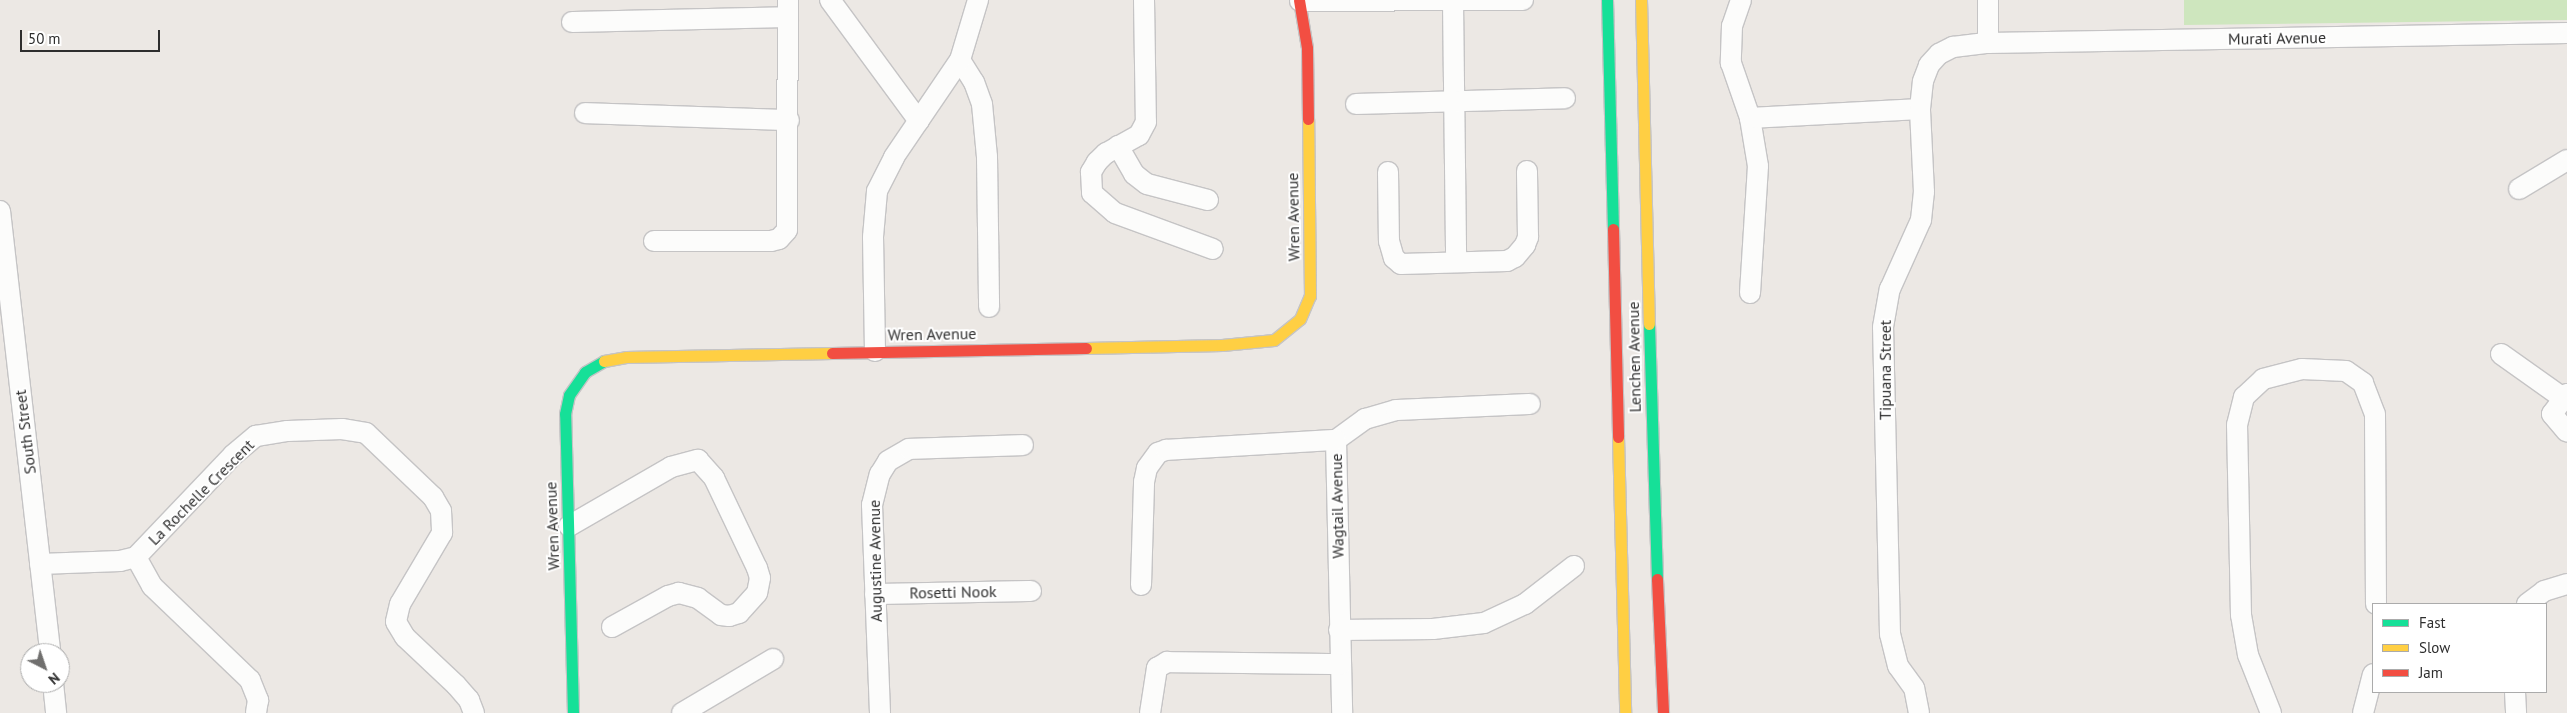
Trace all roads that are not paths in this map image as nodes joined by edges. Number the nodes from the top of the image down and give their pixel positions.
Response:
1 (830, 0) edge
2 (978, 0) edge
3 (1144, 0) edge
4 (1523, 0) edge
5 (1607, 0) edge
6 (1641, 0) edge
7 (1741, 0) edge
8 (1988, 0) edge
9 (1299, 1) edge
10 (1453, 2) junction
11 (788, 8) edge
12 (572, 22) dead end
13 (2567, 34) edge
14 (1988, 43) junction
15 (960, 60) junction
16 (1565, 98) dead end
17 (1455, 102) junction
18 (1356, 104) dead end
19 (1920, 109) junction
20 (585, 113) dead end
21 (1750, 118) junction
22 (790, 120) junction
23 (919, 121) junction
24 (1118, 146) junction
25 (2567, 160) edge
26 (1527, 171) dead end
27 (1388, 172) dead end
28 (2518, 189) dead end
29 (1208, 200) dead end
30 (0, 211) edge
31 (654, 241) dead end
32 (1213, 249) dead end
33 (1456, 262) junction
34 (1750, 293) dead end
35 (989, 307) dead end
36 (875, 352) junction
37 (2501, 354) dead end
38 (2565, 396) edge
39 (1530, 404) dead end
40 (2567, 432) edge
41 (1336, 440) junction
42 (1023, 445) dead end
43 (569, 526) junction
44 (136, 557) junction
45 (40, 564) junction
46 (1574, 566) dead end
47 (2567, 584) edge
48 (1141, 585) dead end
49 (1030, 591) dead end
50 (875, 594) junction
51 (2376, 603) edge
52 (2528, 603) edge
53 (612, 627) dead end
54 (1340, 630) junction
55 (49, 643) edge
56 (773, 660) dead end
57 (1341, 664) junction
58 (2372, 678) edge
59 (54, 693) edge
60 (2515, 693) edge
61 (56, 713) edge
62 (256, 713) edge
63 (474, 713) edge
64 (573, 713) edge
65 (682, 713) edge
66 (880, 713) edge
67 (1150, 713) edge
68 (1342, 713) edge
69 (1625, 713) edge
70 (1663, 713) edge
71 (1919, 713) edge
72 (2271, 713) edge
73 (2363, 713) edge
74 (2516, 713) edge

1 - 23 street
2 - 15 street
3 - 24 street
4 - 10 street
5 - 69 main road, Lenchen Avenue
6 - 70 main road, Lenchen Avenue
7 - 21 street
8 - 14 street
9 - 10 street
9 - 36 main road, Wren Avenue
10 - 17 street
11 - 12 street
11 - 22 street
13 - 14 street, Murati Avenue
14 - 19 street, Tipuana Street
15 - 23 street
15 - 35 street
16 - 17 street
17 - 18 street
17 - 33 street
19 - 21 street
19 - 71 street, Tipuana Street
20 - 22 street
21 - 34 street
22 - 31 street
23 - 36 street
24 - 29 street
24 - 32 street
25 - 28 street
26 - 33 street
27 - 33 street
30 - 45 street, South Street
36 - 43 main road, Wren Avenue
37 - 38 street
38 - 40 street
39 - 41 street, Wagtail Avenue
41 - 48 street
41 - 54 street, Wagtail Avenue
42 - 50 street, Augustine Avenue
43 - 53 street
43 - 64 main road, Wren Avenue
44 - 45 street, La Rochelle Crescent
44 - 62 street, La Rochelle Crescent
44 - 63 street, La Rochelle Crescent
45 - 55 street, South Street
46 - 54 street
47 - 52 street
49 - 50 street, Rosetti Nook
50 - 66 street, Augustine Avenue
51 - 72 street
54 - 57 street, Wagtail Avenue
56 - 65 street
57 - 67 street
57 - 68 street, Wagtail Avenue
58 - 73 street
59 - 61 street
60 - 74 street

